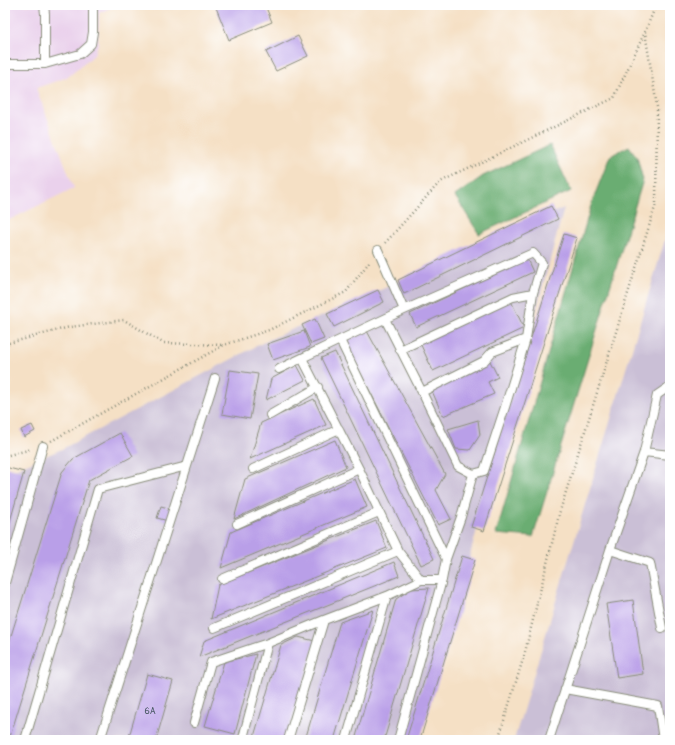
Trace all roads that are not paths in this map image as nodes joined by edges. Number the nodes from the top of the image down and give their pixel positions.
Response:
1 (44, 5) edge
2 (93, 5) edge
3 (5, 64) edge
4 (45, 64) junction
5 (378, 250) road end
6 (533, 293) junction
7 (404, 310) junction
8 (385, 319) junction
9 (526, 338) junction
10 (340, 340) junction
11 (400, 350) junction
12 (302, 358) junction
13 (279, 369) dead end
14 (216, 378) dead end
15 (670, 386) edge
16 (318, 387) junction
17 (422, 392) junction
18 (270, 415) dead end
19 (338, 429) junction
20 (43, 446) road end
21 (644, 452) junction
22 (670, 455) edge
23 (187, 466) junction
24 (359, 468) junction
25 (253, 469) dead end
26 (473, 474) junction
27 (379, 512) junction
28 (237, 524) dead end
29 (610, 550) junction
30 (398, 551) junction
31 (446, 559) junction
32 (222, 579) dead end
33 (421, 580) junction
34 (442, 580) junction
35 (5, 583) edge
36 (387, 596) junction
37 (324, 620) junction
38 (214, 628) dead end
39 (662, 628) dead end
40 (268, 643) junction
41 (565, 689) junction
42 (194, 723) dead end
43 (243, 738) dead end
44 (25, 740) edge
45 (100, 740) edge
46 (288, 740) edge
47 (346, 740) edge
48 (398, 740) edge
49 (549, 740) edge
50 (663, 740) edge

1 - 4 lane
2 - 4 lane
3 - 4 lane
5 - 7 lane
6 - 7 lane
6 - 9 lane
6 - 11 lane
7 - 8 lane
8 - 10 lane
8 - 11 lane
9 - 17 lane
9 - 26 lane
10 - 12 lane
10 - 31 lane
11 - 17 lane
12 - 13 lane
12 - 16 lane
14 - 23 lane
15 - 21 lane
16 - 18 lane
16 - 19 lane
17 - 26 lane
19 - 24 lane
19 - 25 lane
20 - 35 lane
21 - 22 lane
21 - 29 lane
23 - 44 lane
23 - 45 lane
24 - 27 lane
24 - 28 lane
26 - 31 lane
27 - 30 lane
27 - 32 lane
29 - 39 lane
29 - 41 lane
30 - 33 lane
30 - 38 lane
31 - 34 lane
33 - 34 lane
33 - 36 lane
34 - 48 lane
36 - 37 lane
36 - 47 lane
37 - 40 lane
37 - 46 lane
40 - 42 lane
40 - 43 lane
41 - 49 lane
41 - 50 lane

